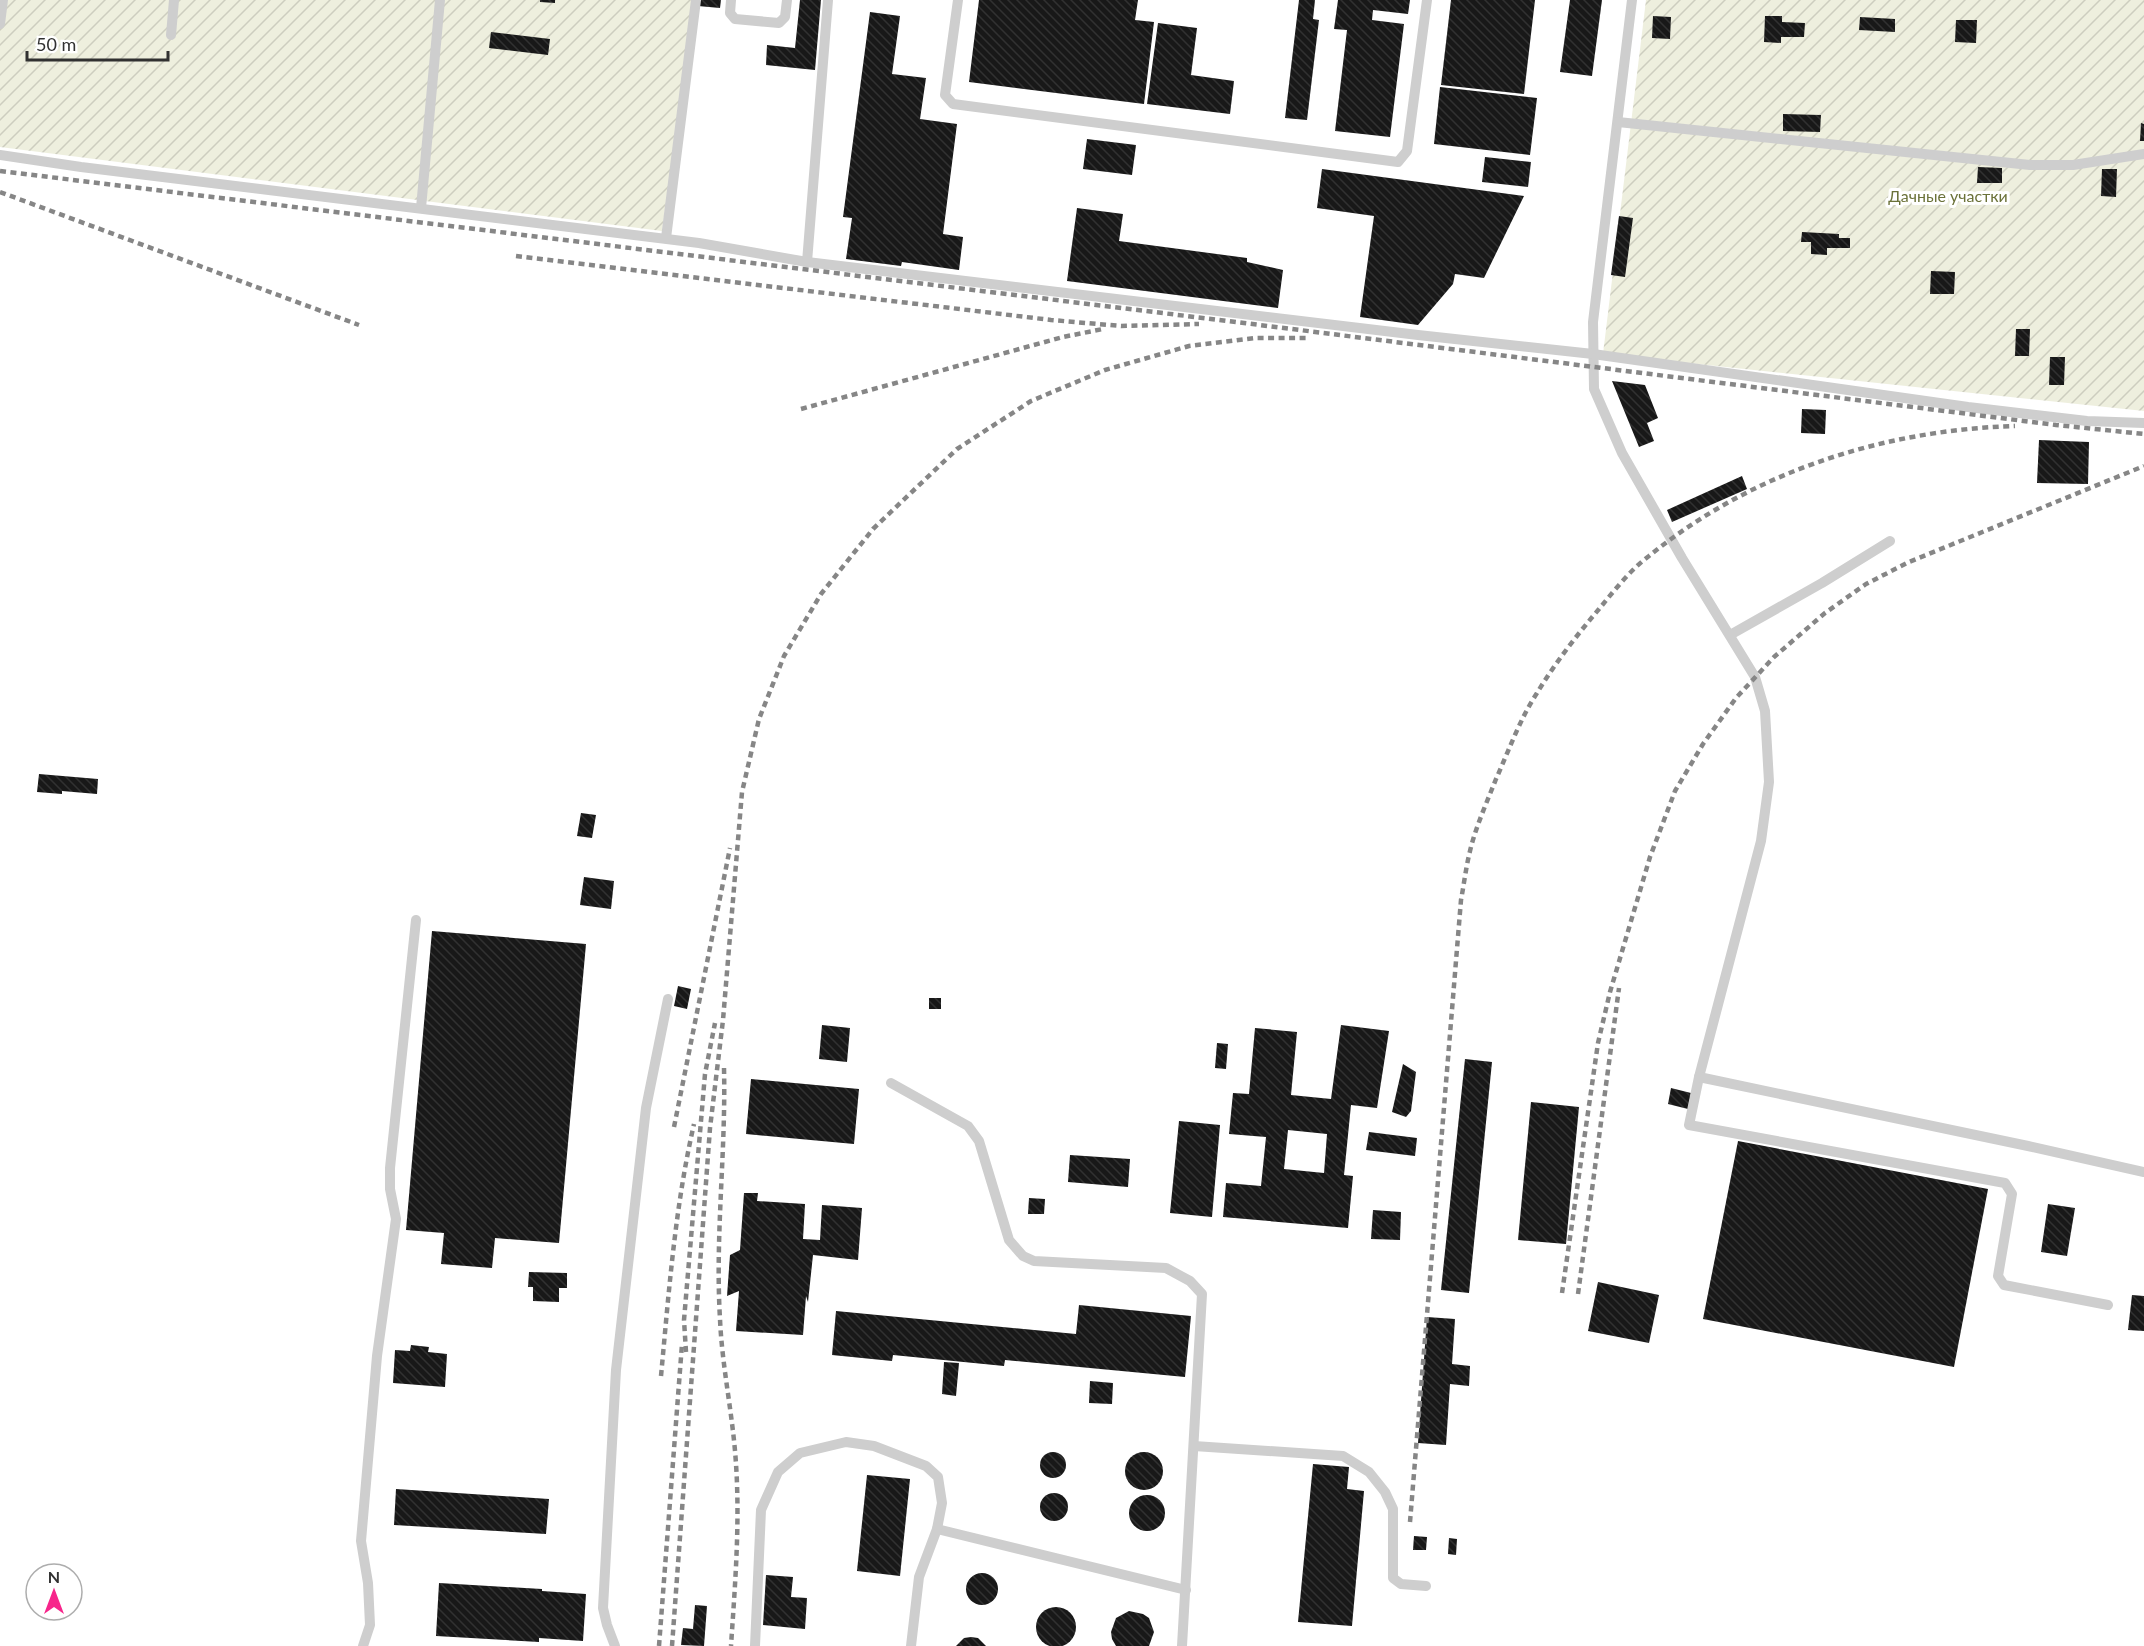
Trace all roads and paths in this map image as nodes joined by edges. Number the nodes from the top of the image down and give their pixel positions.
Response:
1 (3, 0) edge
2 (174, 0) edge
3 (440, 0) edge
4 (696, 0) edge
5 (731, 0) edge
6 (787, 0) edge
7 (828, 0) edge
8 (958, 0) edge
9 (1428, 0) edge
10 (1632, 0) edge
11 (0, 24) edge
12 (171, 35) dead end
13 (1618, 122) junction
14 (2144, 154) edge
15 (0, 155) edge
16 (421, 208) junction
17 (666, 238) junction
18 (807, 262) junction
19 (1593, 354) junction
20 (2144, 423) edge
21 (1890, 541) dead end
22 (1730, 635) junction
23 (416, 920) dead end
24 (668, 999) dead end
25 (1699, 1077) junction
26 (891, 1083) dead end
27 (2144, 1172) edge
28 (2108, 1305) dead end
29 (1194, 1446) junction
30 (937, 1529) junction
31 (1426, 1586) dead end
32 (1186, 1590) junction
33 (363, 1646) edge
34 (615, 1646) edge
35 (755, 1646) edge
36 (911, 1646) edge
37 (1182, 1646) edge

1 - 11 lane
2 - 12 lane
3 - 16 lane
4 - 17 lane
5 - 6 lane
7 - 18 lane
8 - 9 lane
10 - 13 lane
13 - 14 lane
13 - 19 lane
15 - 16 lane
16 - 17 lane
17 - 18 lane
18 - 19 lane
19 - 20 lane
19 - 22 lane
21 - 22 lane
22 - 25 lane
23 - 33 lane
24 - 34 lane
25 - 27 lane
25 - 28 lane
26 - 29 lane
29 - 31 lane
29 - 32 lane
30 - 32 lane
30 - 35 lane
30 - 36 lane
32 - 37 lane

